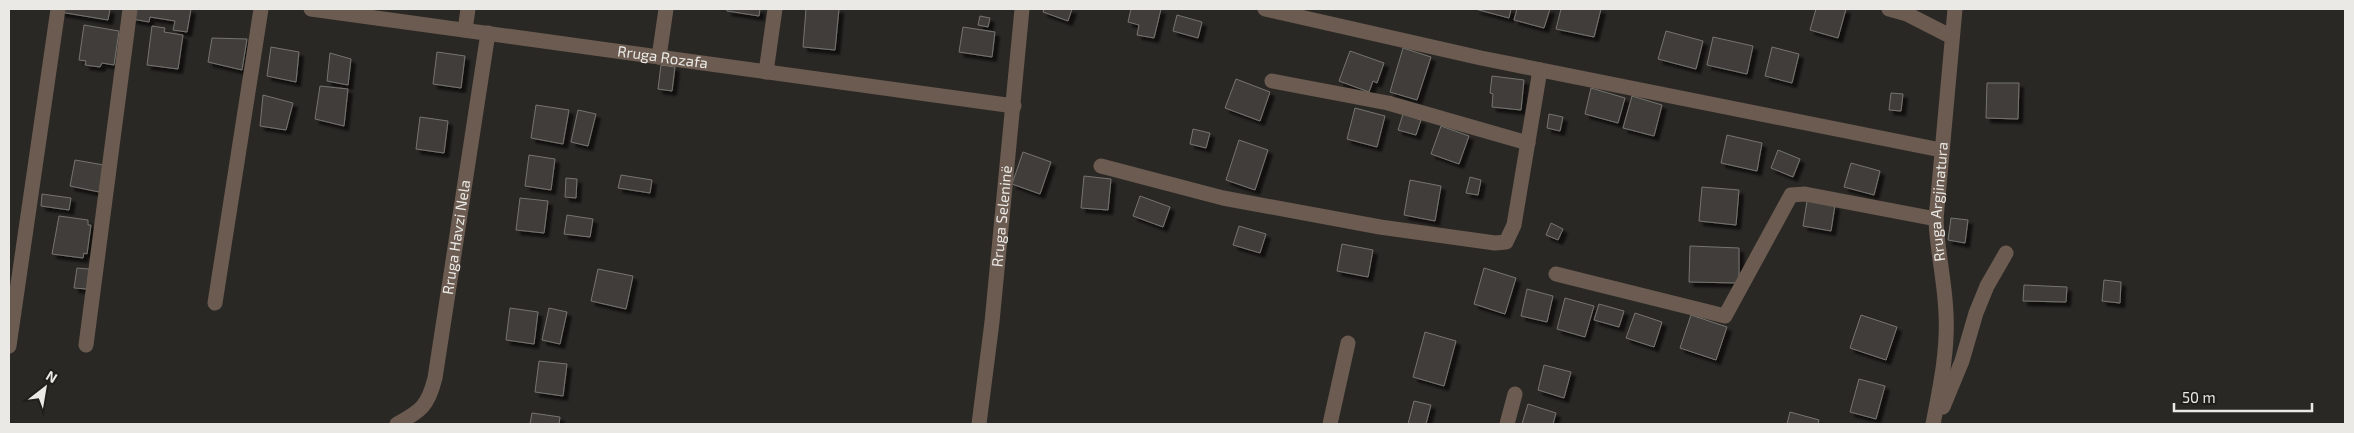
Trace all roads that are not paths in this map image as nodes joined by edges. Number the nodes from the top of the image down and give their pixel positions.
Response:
1 (58, 9) edge
2 (130, 9) edge
3 (261, 9) edge
4 (311, 9) edge
5 (468, 9) edge
6 (666, 9) edge
7 (775, 9) edge
8 (1022, 9) edge
9 (1265, 9) edge
10 (1889, 9) edge
11 (1955, 9) edge
12 (465, 30) junction
13 (488, 33) junction
14 (1952, 37) junction
15 (659, 57) junction
16 (1540, 70) junction
17 (766, 72) junction
18 (1272, 81) dead end
19 (1014, 106) junction
20 (1528, 143) junction
21 (1941, 150) junction
22 (1101, 166) dead end
23 (1936, 219) junction
24 (2006, 253) dead end
25 (1556, 274) dead end
26 (215, 303) dead end
27 (1348, 343) dead end
28 (86, 345) dead end
29 (9, 346) edge
30 (1515, 394) dead end
31 (396, 424) edge
32 (979, 424) edge
33 (1330, 424) edge
34 (1507, 424) edge
35 (1935, 424) edge

1 - 29 street
2 - 28 street
3 - 26 street
4 - 12 street, Rruga Rozafa
5 - 12 street
6 - 15 street
7 - 17 street
8 - 19 street, Rruga Seleninë
9 - 16 street
10 - 14 street
11 - 14 street, Rruga Argjinatura
12 - 13 street, Rruga Rozafa
13 - 15 street, Rruga Rozafa
13 - 31 street, Rruga Havzi Nela
14 - 21 street, Rruga Argjinatura
15 - 17 street, Rruga Rozafa
16 - 20 street
16 - 21 street
17 - 19 street, Rruga Rozafa
18 - 20 street
19 - 32 street, Rruga Seleninë
20 - 22 street
21 - 23 street, Rruga Argjinatura
23 - 25 street
23 - 35 street, Rruga Argjinatura
24 - 35 street
27 - 33 street
30 - 34 street

